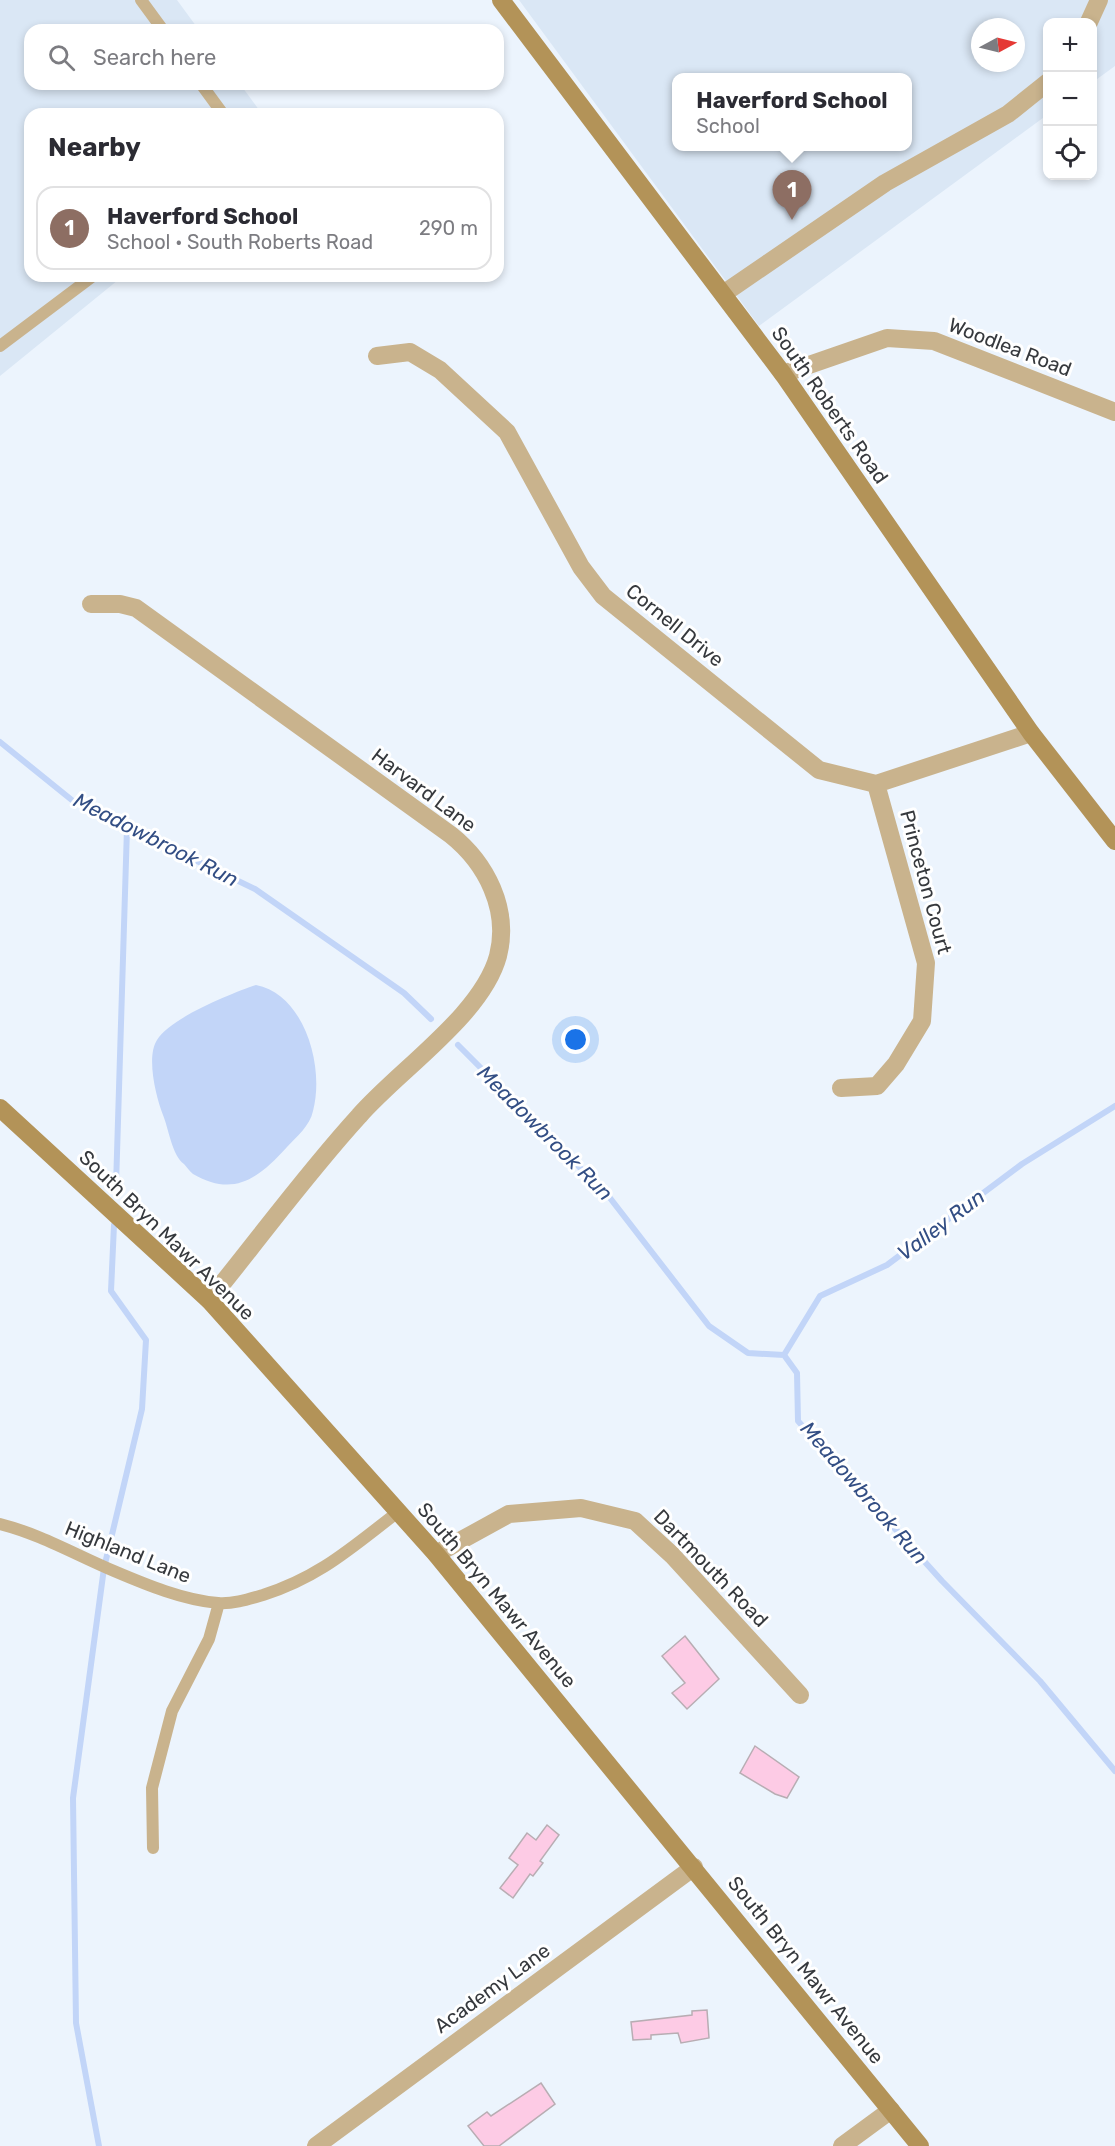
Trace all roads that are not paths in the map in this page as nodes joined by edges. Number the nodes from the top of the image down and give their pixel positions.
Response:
1 (141, 0) edge
2 (501, 0) edge
3 (1099, 0) edge
4 (1091, 18) edge
5 (159, 24) edge
6 (1043, 85) edge
7 (205, 90) edge
8 (219, 108) edge
9 (85, 282) edge
10 (723, 294) junction
11 (0, 346) edge
12 (377, 356) dead end
13 (783, 374) junction
14 (1115, 412) edge
15 (91, 604) dead end
16 (1031, 733) junction
17 (876, 784) junction
18 (1115, 841) edge
19 (841, 1088) dead end
20 (0, 1108) edge
21 (209, 1300) junction
22 (398, 1512) junction
23 (0, 1524) edge
24 (436, 1554) junction
25 (219, 1603) junction
26 (800, 1695) dead end
27 (153, 1848) dead end
28 (694, 1867) junction
29 (891, 2110) junction
30 (316, 2146) edge
31 (842, 2146) edge
32 (920, 2146) edge

1 - 5 lane
2 - 10 main road, South Roberts Road
3 - 4 street
6 - 10 street
7 - 8 lane
9 - 11 lane
10 - 13 main road, South Roberts Road
12 - 17 street, Cornell Drive
13 - 14 street, Woodlea Road
13 - 16 main road, South Roberts Road
15 - 21 street, Harvard Lane
16 - 17 street
16 - 18 main road, South Roberts Road
17 - 19 street, Princeton Court
20 - 21 main road, South Bryn Mawr Avenue
21 - 22 main road, South Bryn Mawr Avenue
22 - 24 main road, South Bryn Mawr Avenue
22 - 25 lane, Highland Lane
23 - 25 lane, Highland Lane
24 - 26 street, Dartmouth Road
24 - 28 main road, South Bryn Mawr Avenue
25 - 27 lane
28 - 29 main road, South Bryn Mawr Avenue
28 - 30 street, Academy Lane
29 - 31 street
29 - 32 main road, South Bryn Mawr Avenue

